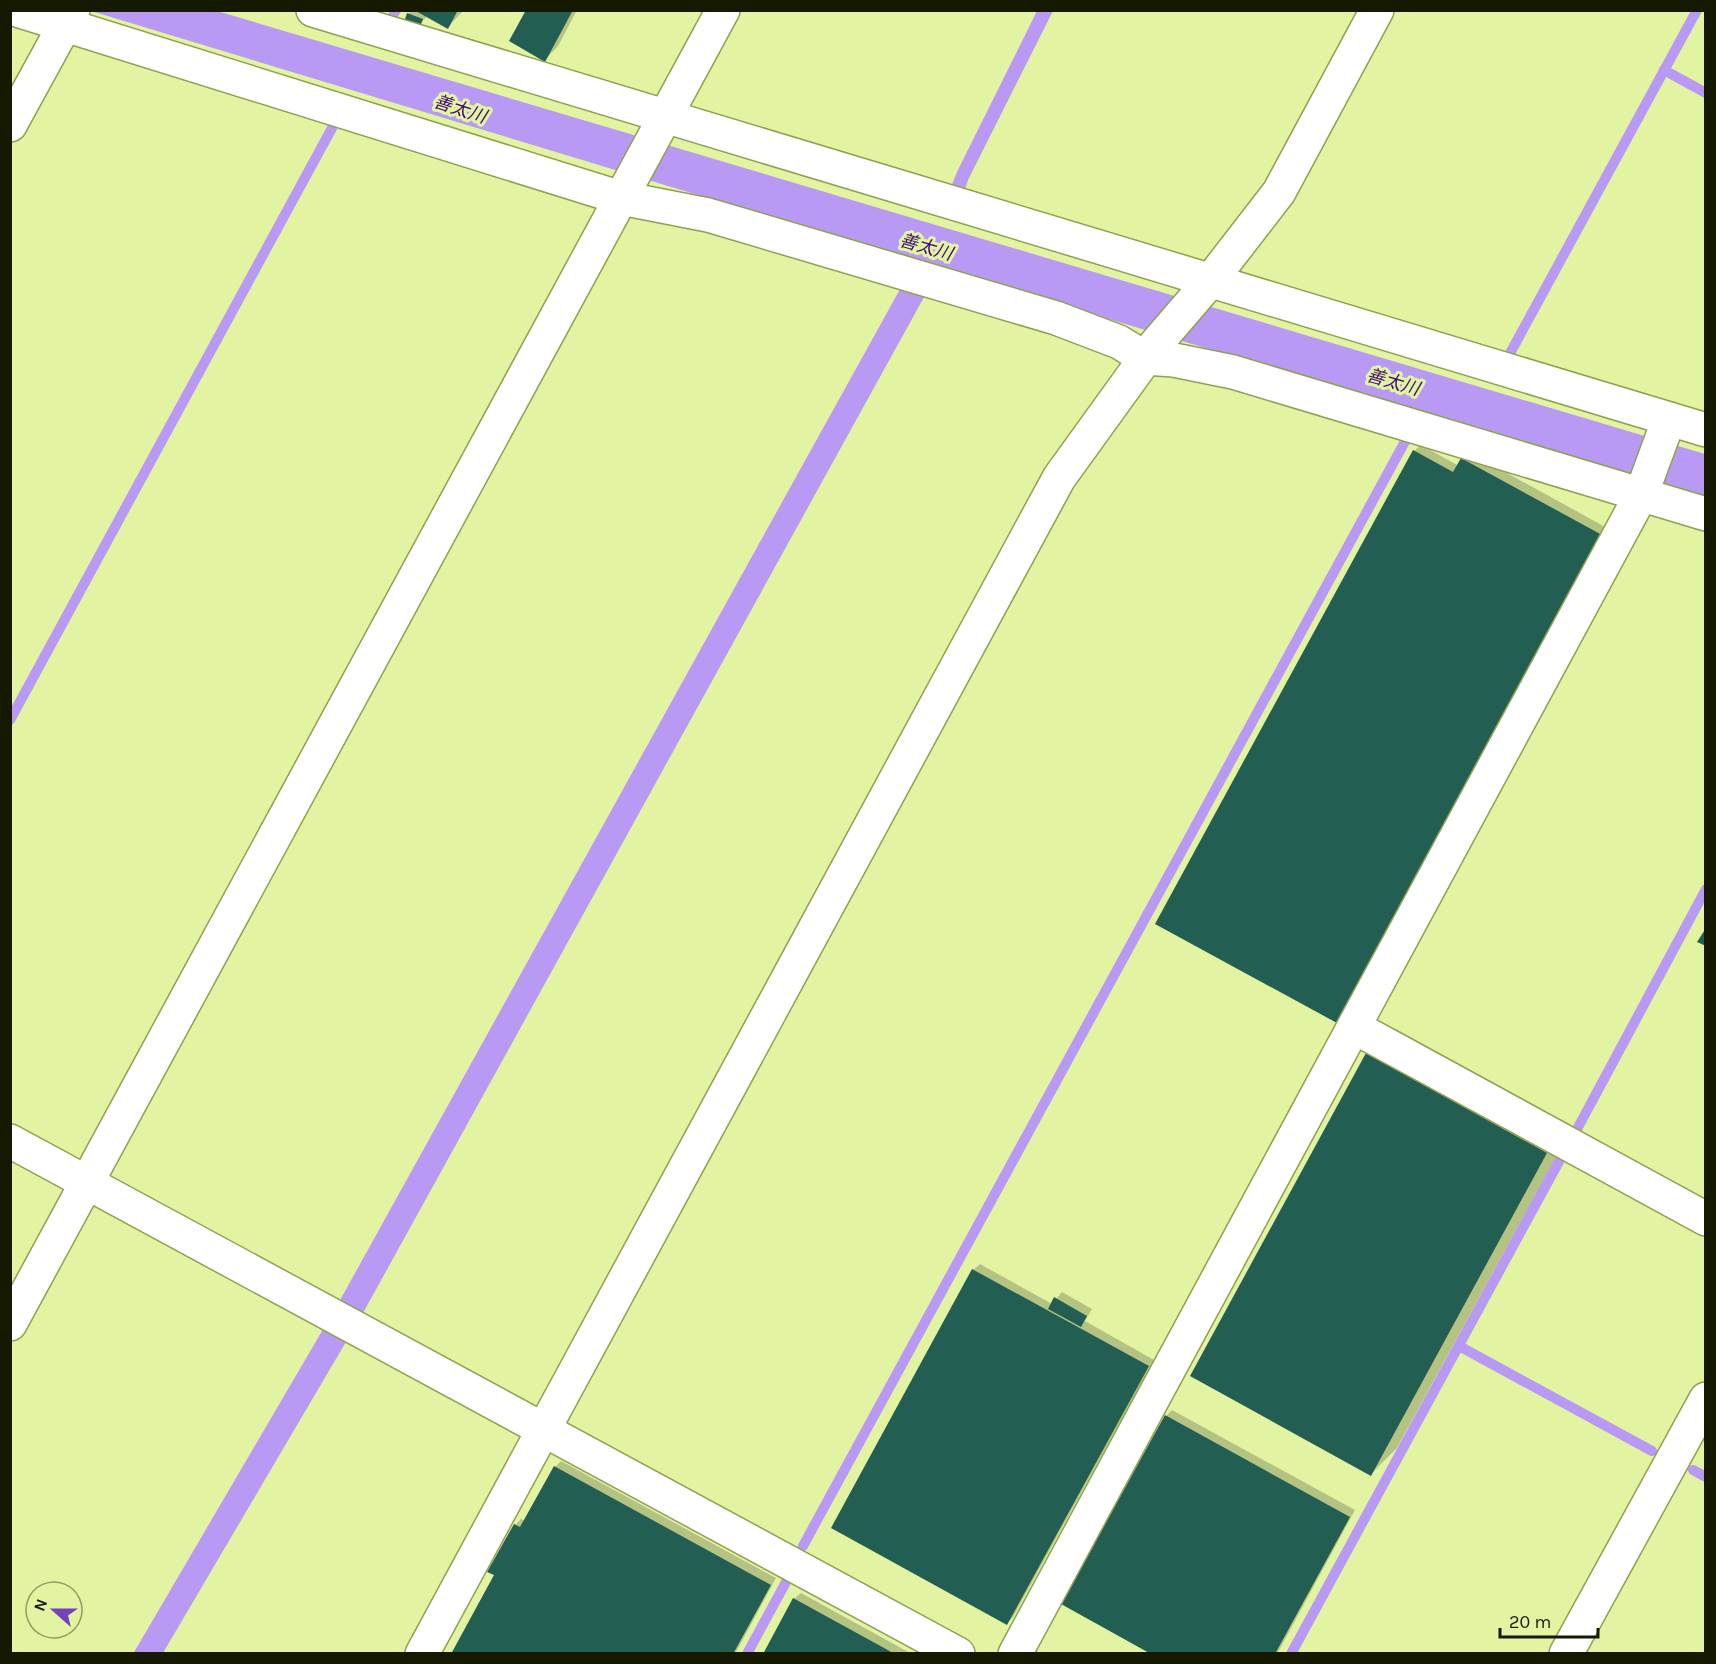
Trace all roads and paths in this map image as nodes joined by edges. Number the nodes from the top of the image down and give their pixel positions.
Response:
1 (17, 10) edge
2 (313, 10) edge
3 (723, 10) edge
4 (1377, 10) edge
5 (68, 19) edge
6 (664, 121) junction
7 (10, 125) edge
8 (624, 193) junction
9 (1208, 284) junction
10 (1150, 351) junction
11 (1668, 424) junction
12 (1706, 430) edge
13 (1642, 492) junction
14 (1706, 514) edge
15 (1353, 1027) junction
16 (10, 1141) edge
17 (87, 1182) junction
18 (1706, 1219) edge
19 (10, 1324) edge
20 (1706, 1399) edge
21 (543, 1431) junction
22 (422, 1653) edge
23 (958, 1653) edge
24 (1015, 1653) edge
25 (1566, 1653) edge

1 - 5 street
2 - 6 street
3 - 6 street
4 - 9 street
5 - 7 street
5 - 8 street
6 - 8 street
6 - 9 street
8 - 10 street
8 - 17 street
9 - 10 street
9 - 11 street
10 - 13 street
10 - 21 street
11 - 12 street
11 - 13 street
13 - 14 street
13 - 15 street
15 - 18 street
15 - 24 street
16 - 17 street
17 - 19 street
17 - 21 street
20 - 25 street
21 - 22 street
21 - 23 street

